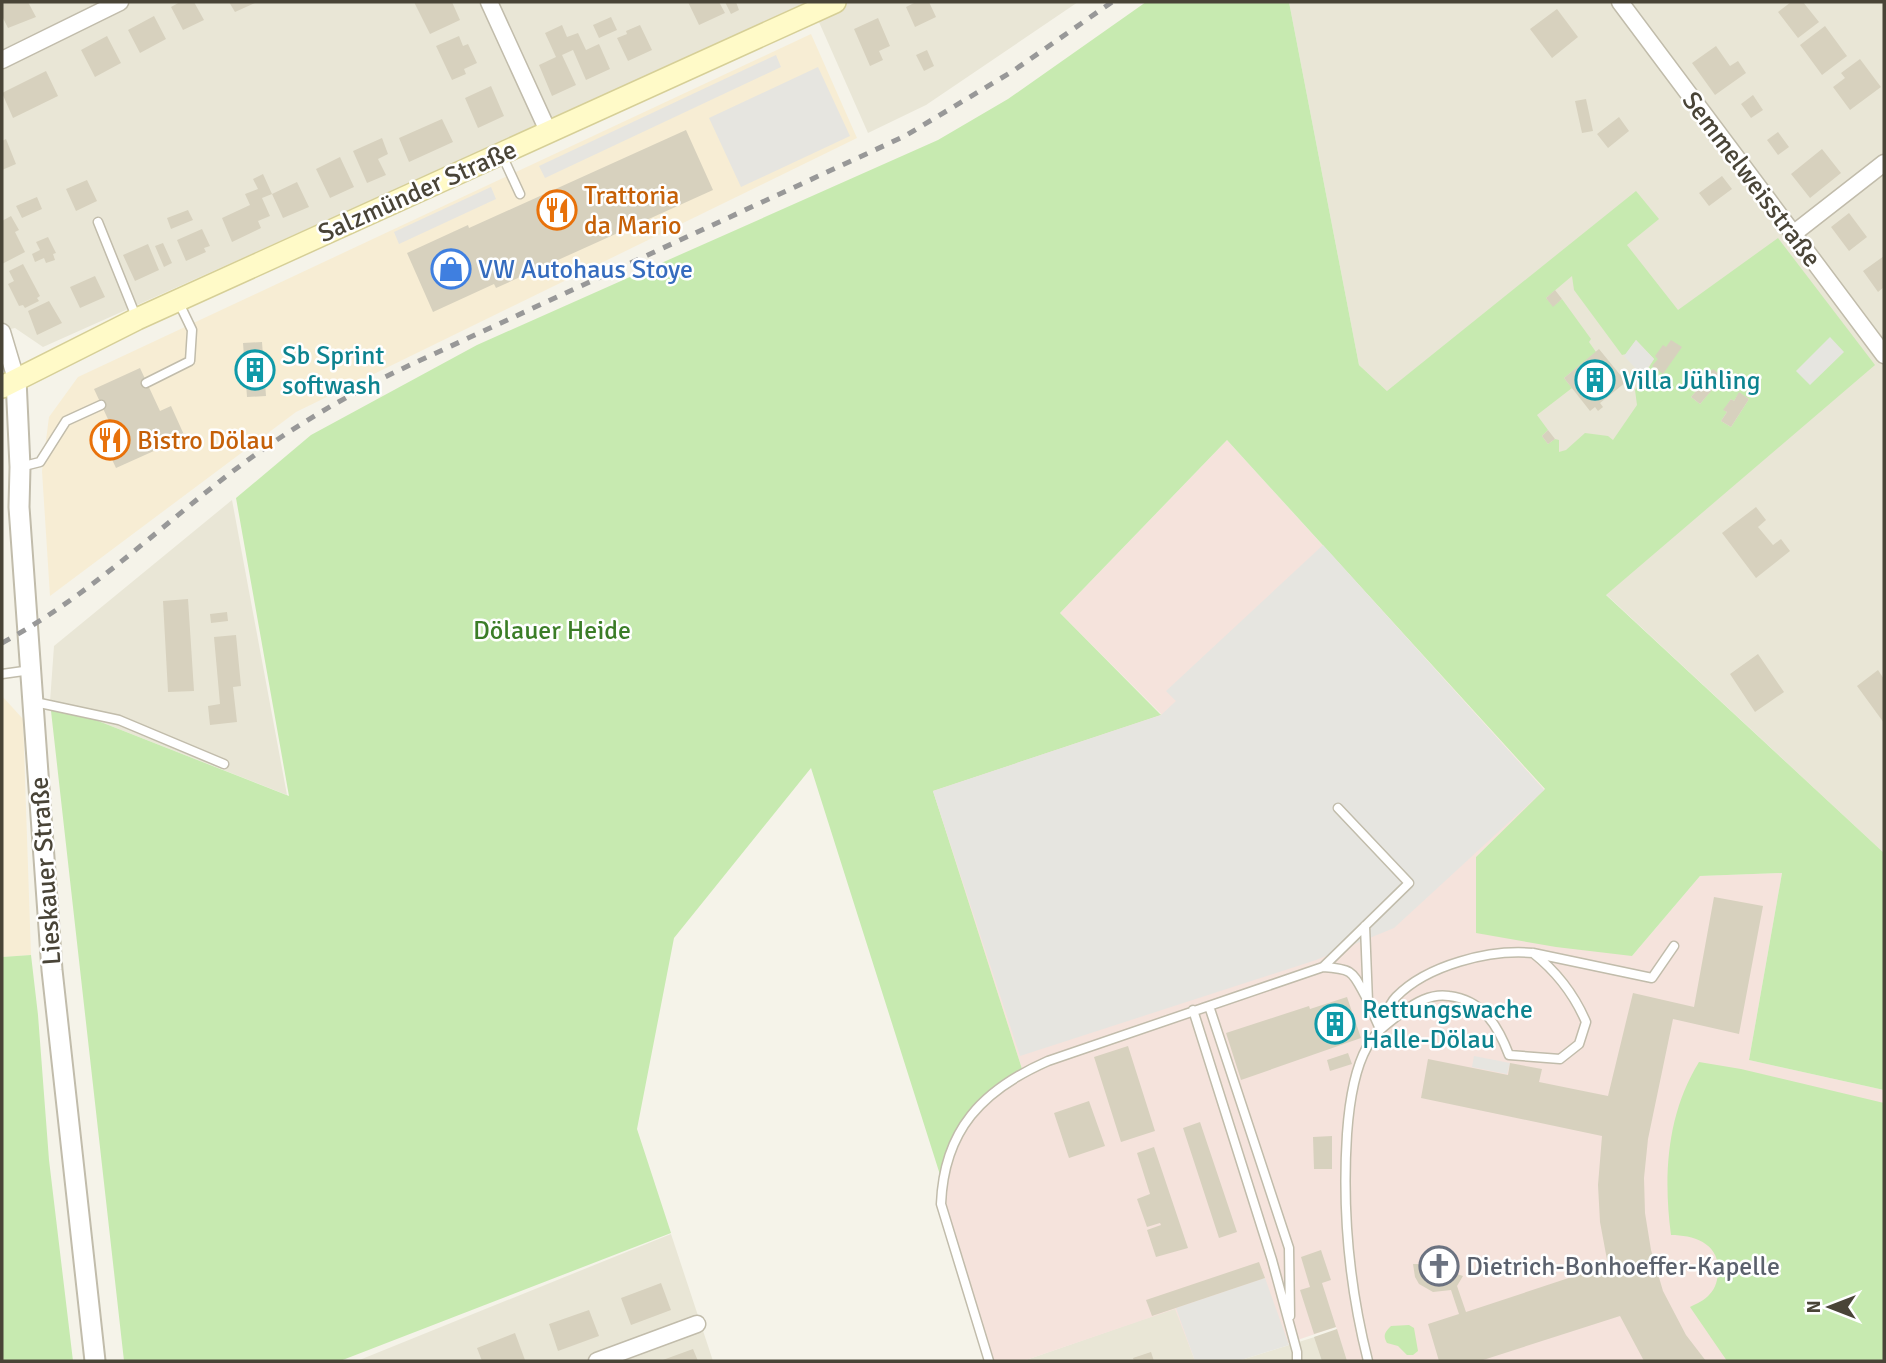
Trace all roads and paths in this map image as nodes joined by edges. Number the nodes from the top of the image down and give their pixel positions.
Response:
1 (120, 2) edge
2 (489, 2) edge
3 (835, 2) edge
4 (1620, 2) edge
5 (2, 60) edge
6 (548, 131) junction
7 (501, 153) junction
8 (1884, 163) edge
9 (520, 194) dead end
10 (98, 222) dead end
11 (1793, 234) junction
12 (177, 300) junction
13 (137, 319) junction
14 (2, 332) edge
15 (1884, 355) edge
16 (9, 383) edge
17 (146, 383) dead end
18 (101, 405) dead end
19 (20, 467) junction
20 (31, 670) junction
21 (2, 674) edge
22 (33, 701) junction
23 (224, 764) dead end
24 (1338, 808) dead end
25 (1365, 926) junction
26 (1674, 946) dead end
27 (1533, 953) junction
28 (1323, 967) junction
29 (1368, 1002) junction
30 (1209, 1006) junction
31 (1194, 1010) junction
32 (1380, 1029) junction
33 (1289, 1248) junction
34 (1272, 1260) junction
35 (697, 1324) dead end
36 (1290, 1329) junction
37 (95, 1361) edge
38 (597, 1361) edge
39 (989, 1361) edge
40 (1297, 1361) edge
41 (1367, 1361) edge

1 - 5 street
2 - 6 street
3 - 6 main road, Salzmünder Straße
4 - 11 street, Semmelweisstraße
6 - 7 main road, Salzmünder Straße
7 - 9 lane
7 - 12 main road, Salzmünder Straße
8 - 11 street
10 - 13 lane
11 - 15 street, Semmelweisstraße
12 - 13 main road, Salzmünder Straße
12 - 17 lane
13 - 16 main road, Salzmünder Straße
14 - 16 street
16 - 19 street, Lieskauer Straße
18 - 19 lane
19 - 20 street, Lieskauer Straße
20 - 21 lane
20 - 22 street, Lieskauer Straße
22 - 23 lane
22 - 37 street, Lieskauer Straße
24 - 25 lane
25 - 28 lane
25 - 29 lane
26 - 27 lane
27 - 32 lane
27 - 32 lane
28 - 29 lane
28 - 30 lane
29 - 32 lane
30 - 31 lane
30 - 33 lane
31 - 34 lane
31 - 39 lane
32 - 41 lane
33 - 34 lane
33 - 36 lane
34 - 36 lane
35 - 38 street
36 - 40 lane

